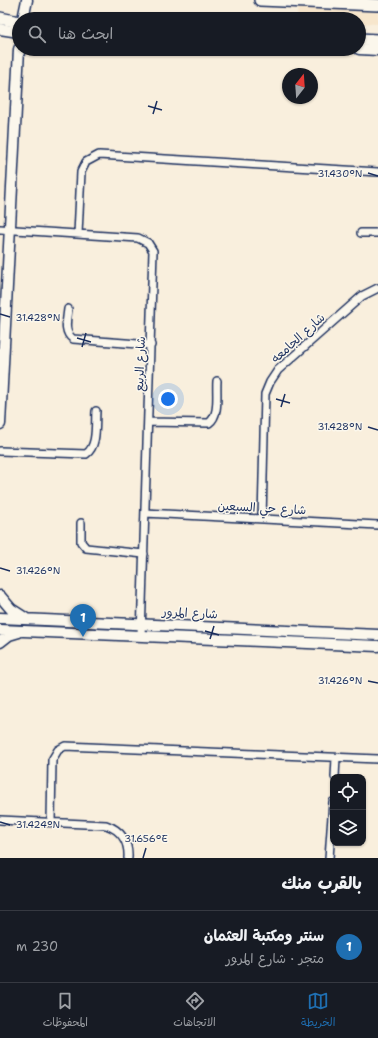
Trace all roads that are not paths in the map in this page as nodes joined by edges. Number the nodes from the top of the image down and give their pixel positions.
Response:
1 (27, 0) edge
2 (260, 0) edge
3 (288, 1) edge
4 (307, 1) edge
5 (378, 5) edge
6 (24, 12) edge
7 (0, 18) edge
8 (12, 21) edge
9 (0, 24) edge
10 (0, 29) edge
11 (12, 31) edge
12 (0, 36) edge
13 (366, 39) edge
14 (378, 40) edge
15 (366, 49) edge
16 (378, 50) edge
17 (18, 56) edge
18 (378, 172) edge
19 (5, 229) edge
20 (361, 233) dead end
21 (378, 233) edge
22 (78, 234) junction
23 (378, 288) edge
24 (68, 309) dead end
25 (151, 345) junction
26 (217, 382) dead end
27 (96, 410) dead end
28 (148, 422) junction
29 (0, 424) edge
30 (0, 451) edge
31 (145, 513) junction
32 (262, 519) junction
33 (81, 523) dead end
34 (378, 525) edge
35 (144, 554) junction
36 (0, 596) edge
37 (0, 618) edge
38 (26, 619) junction
39 (141, 624) junction
40 (0, 630) edge
41 (26, 631) junction
42 (378, 635) edge
43 (141, 636) junction
44 (0, 642) edge
45 (378, 646) edge
46 (336, 758) junction
47 (378, 759) edge
48 (335, 774) edge
49 (332, 810) edge
50 (0, 820) edge
51 (51, 822) junction
52 (128, 858) edge
53 (329, 858) edge

1 - 6 street
2 - 3 main road
3 - 4 main road
4 - 5 main road
7 - 8 main road
9 - 10 street
10 - 11 street
10 - 12 street
13 - 14 main road
15 - 16 street
17 - 19 street
18 - 22 street
19 - 22 street, شارع الربيع
19 - 29 street
20 - 21 street
22 - 25 street, شارع الربيع
23 - 32 street, شارع الجامعه
24 - 25 street
25 - 28 street, شارع الربيع
26 - 28 street
27 - 30 street
28 - 31 street, شارع الربيع
31 - 32 street, شارع حي السبعين
31 - 35 street, شارع الربيع
32 - 34 street, شارع حي السبعين
33 - 35 street
35 - 39 street, شارع الربيع
36 - 38 street
37 - 38 street, شارع المرور
38 - 39 street, شارع المرور
39 - 42 street, شارع المرور
39 - 43 street, شارع الربيع
40 - 41 street, شارع المرور
41 - 43 street, شارع المرور
41 - 44 street
43 - 45 street, شارع المرور
46 - 47 street
46 - 48 street
46 - 51 street
49 - 53 street
50 - 51 street
51 - 52 street

